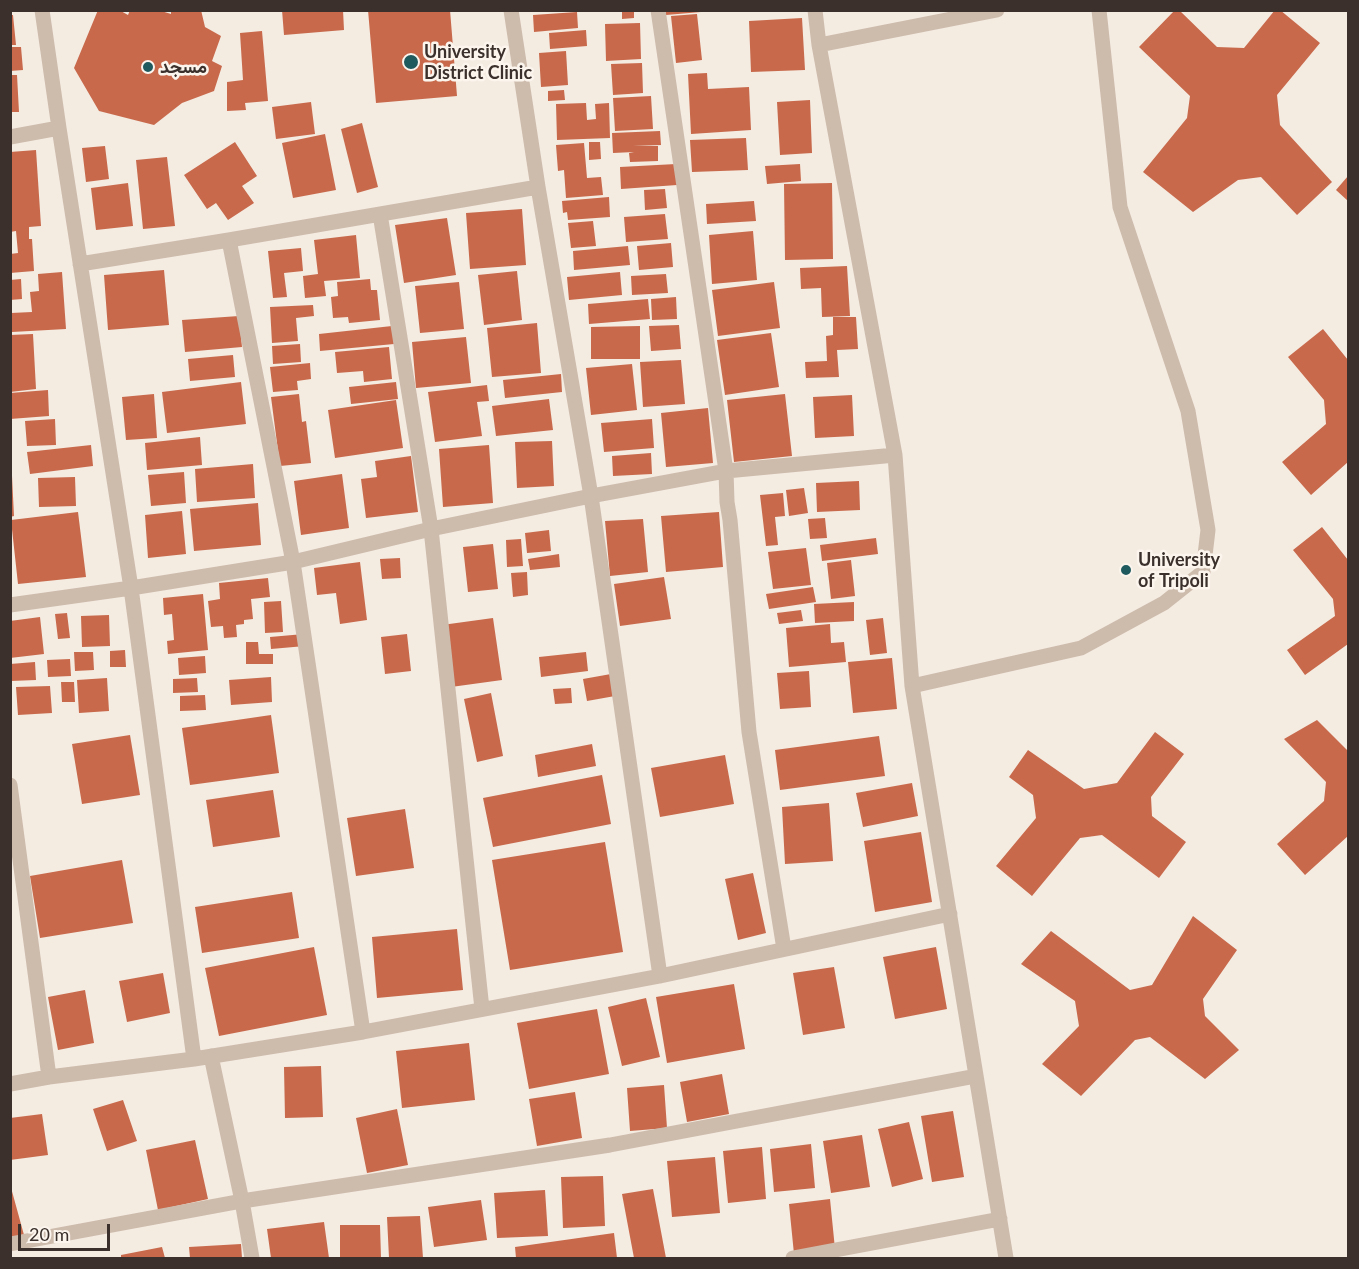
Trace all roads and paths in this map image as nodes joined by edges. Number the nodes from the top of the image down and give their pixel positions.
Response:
1 (42, 10) edge
2 (511, 10) edge
3 (658, 10) edge
4 (815, 10) edge
5 (997, 10) edge
6 (1099, 10) edge
7 (819, 45) junction
8 (59, 128) junction
9 (10, 137) edge
10 (538, 187) junction
11 (380, 214) junction
12 (229, 240) junction
13 (80, 264) junction
14 (896, 455) junction
15 (726, 471) junction
16 (591, 496) junction
17 (431, 529) junction
18 (293, 562) junction
19 (131, 588) junction
20 (10, 605) edge
21 (912, 686) junction
22 (10, 784) edge
23 (950, 914) junction
24 (784, 949) junction
25 (660, 976) junction
26 (482, 1008) junction
27 (363, 1032) junction
28 (211, 1056) junction
29 (194, 1059) junction
30 (976, 1076) junction
31 (49, 1077) junction
32 (10, 1084) edge
33 (242, 1201) junction
34 (1000, 1219) junction
35 (10, 1244) edge
36 (252, 1258) edge
37 (793, 1258) edge
38 (1006, 1258) edge

1 - 8 street
2 - 10 street
3 - 15 street
4 - 7 street
5 - 7 street
6 - 21 street
7 - 14 street
8 - 9 street
8 - 13 street
10 - 11 street
10 - 16 street
11 - 12 street
11 - 17 street
12 - 13 street
12 - 18 street
13 - 19 street
14 - 15 street
14 - 21 street
15 - 16 street
15 - 24 street
16 - 17 street
16 - 25 street
17 - 18 street
17 - 26 street
18 - 19 street
18 - 27 street
19 - 20 street
19 - 29 street
21 - 23 street
22 - 31 street
23 - 24 street
23 - 30 street
24 - 25 street
25 - 26 street
26 - 27 street
27 - 28 street
28 - 29 street
28 - 33 street
29 - 31 street
30 - 33 street
30 - 34 street
31 - 32 street
33 - 35 street
33 - 36 street
34 - 37 street
34 - 38 street

